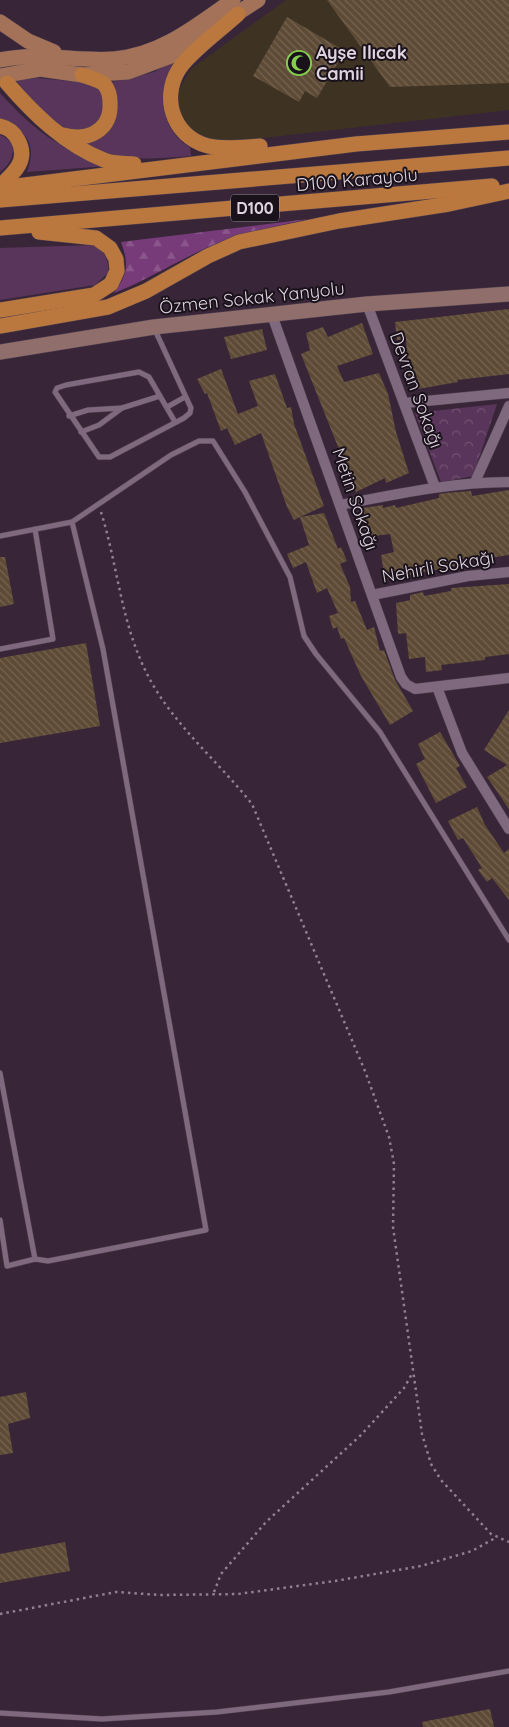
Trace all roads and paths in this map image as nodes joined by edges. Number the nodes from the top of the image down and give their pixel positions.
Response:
1 (258, 0) edge
2 (236, 7) edge
3 (0, 22) edge
4 (78, 57) junction
5 (0, 60) edge
6 (82, 75) junction
7 (3, 80) edge
8 (0, 126) edge
9 (509, 132) edge
10 (60, 134) junction
11 (356, 144) junction
12 (509, 158) edge
13 (217, 160) junction
14 (509, 185) edge
15 (0, 187) edge
16 (509, 191) edge
17 (0, 200) edge
18 (0, 228) edge
19 (509, 294) edge
20 (367, 304) junction
21 (0, 310) edge
22 (272, 315) junction
23 (0, 326) edge
24 (154, 327) junction
25 (0, 352) edge
26 (509, 394) edge
27 (160, 396) junction
28 (185, 397) junction
29 (405, 403) junction
30 (509, 406) edge
31 (167, 407) junction
32 (122, 408) junction
33 (69, 416) junction
34 (176, 422) junction
35 (81, 432) junction
36 (475, 482) junction
37 (509, 482) edge
38 (435, 487) junction
39 (98, 503) junction
40 (340, 505) junction
41 (72, 522) junction
42 (35, 529) junction
43 (0, 536) edge
44 (509, 572) edge
45 (372, 595) junction
46 (0, 649) edge
47 (509, 678) edge
48 (437, 687) junction
49 (509, 829) edge
50 (509, 940) edge
51 (0, 1074) edge
52 (0, 1220) edge
53 (35, 1259) junction
54 (413, 1370) junction
55 (497, 1537) junction
56 (509, 1542) edge
57 (214, 1592) junction
58 (0, 1614) edge
59 (509, 1671) edge
60 (0, 1713) edge

1 - 2 main road
2 - 4 main road
2 - 6 main road
2 - 11 highway
3 - 4 main road
4 - 5 main road
6 - 7 main road
6 - 10 highway
7 - 10 highway
8 - 15 highway
9 - 11 highway
10 - 13 highway
11 - 13 highway
12 - 17 highway, D100 Karayolu / D100
13 - 15 highway
14 - 18 highway, D100 Karayolu / D100
16 - 23 highway
18 - 21 highway
19 - 20 main road, Özmen Sokak Yanyolu
20 - 22 main road, Özmen Sokak Yanyolu
20 - 29 street, Devran Sokağı
22 - 24 main road, Özmen Sokak Yanyolu
22 - 40 street, Metin Sokağı
24 - 25 main road, Özmen Sokak Yanyolu
24 - 28 lane
26 - 29 street
27 - 31 lane
27 - 32 lane
27 - 33 lane
28 - 31 lane
28 - 34 lane
29 - 38 street, Devran Sokağı
30 - 36 street
31 - 34 lane
32 - 33 lane
32 - 35 lane
33 - 35 lane
34 - 35 lane
36 - 37 street
36 - 38 street
38 - 40 street
39 - 41 lane
39 - 50 lane
39 - 54 path
40 - 45 street, Metin Sokağı
41 - 42 lane
41 - 53 lane
42 - 43 lane
42 - 46 lane
44 - 45 street, Nehirli Sokağı
45 - 48 street, Metin Sokağı
47 - 48 street
48 - 49 street
51 - 53 lane
52 - 53 lane
54 - 55 path
54 - 57 path
55 - 56 path
55 - 57 path
57 - 58 path
59 - 60 lane

